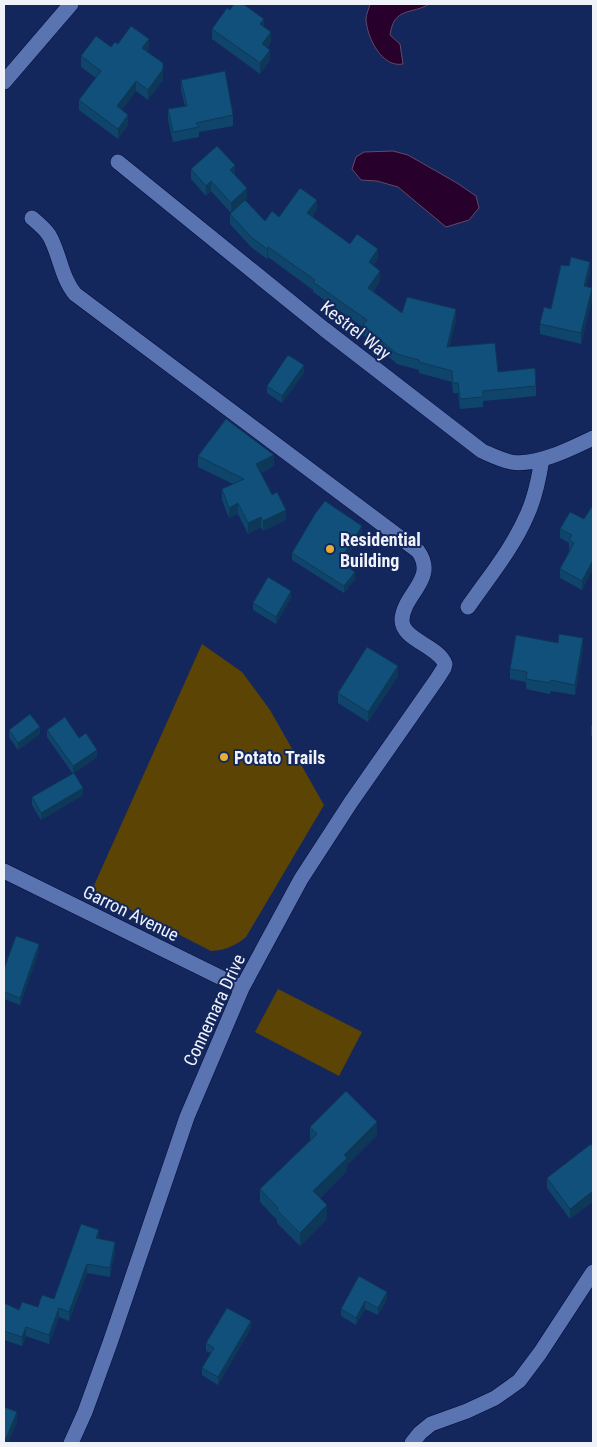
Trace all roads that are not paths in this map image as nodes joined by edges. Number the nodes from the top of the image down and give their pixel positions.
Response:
1 (71, 4) edge
2 (4, 82) edge
3 (118, 162) dead end
4 (32, 218) dead end
5 (593, 438) edge
6 (542, 459) junction
7 (468, 607) dead end
8 (4, 871) edge
9 (242, 988) junction
10 (593, 1272) edge
11 (71, 1443) edge
12 (412, 1443) edge

1 - 2 street
3 - 6 street, Kestrel Way
4 - 9 street, Connemara Drive
5 - 6 street, Kestrel Way
6 - 7 street
8 - 9 street, Garron Avenue
9 - 11 street, Connemara Drive
10 - 12 street

